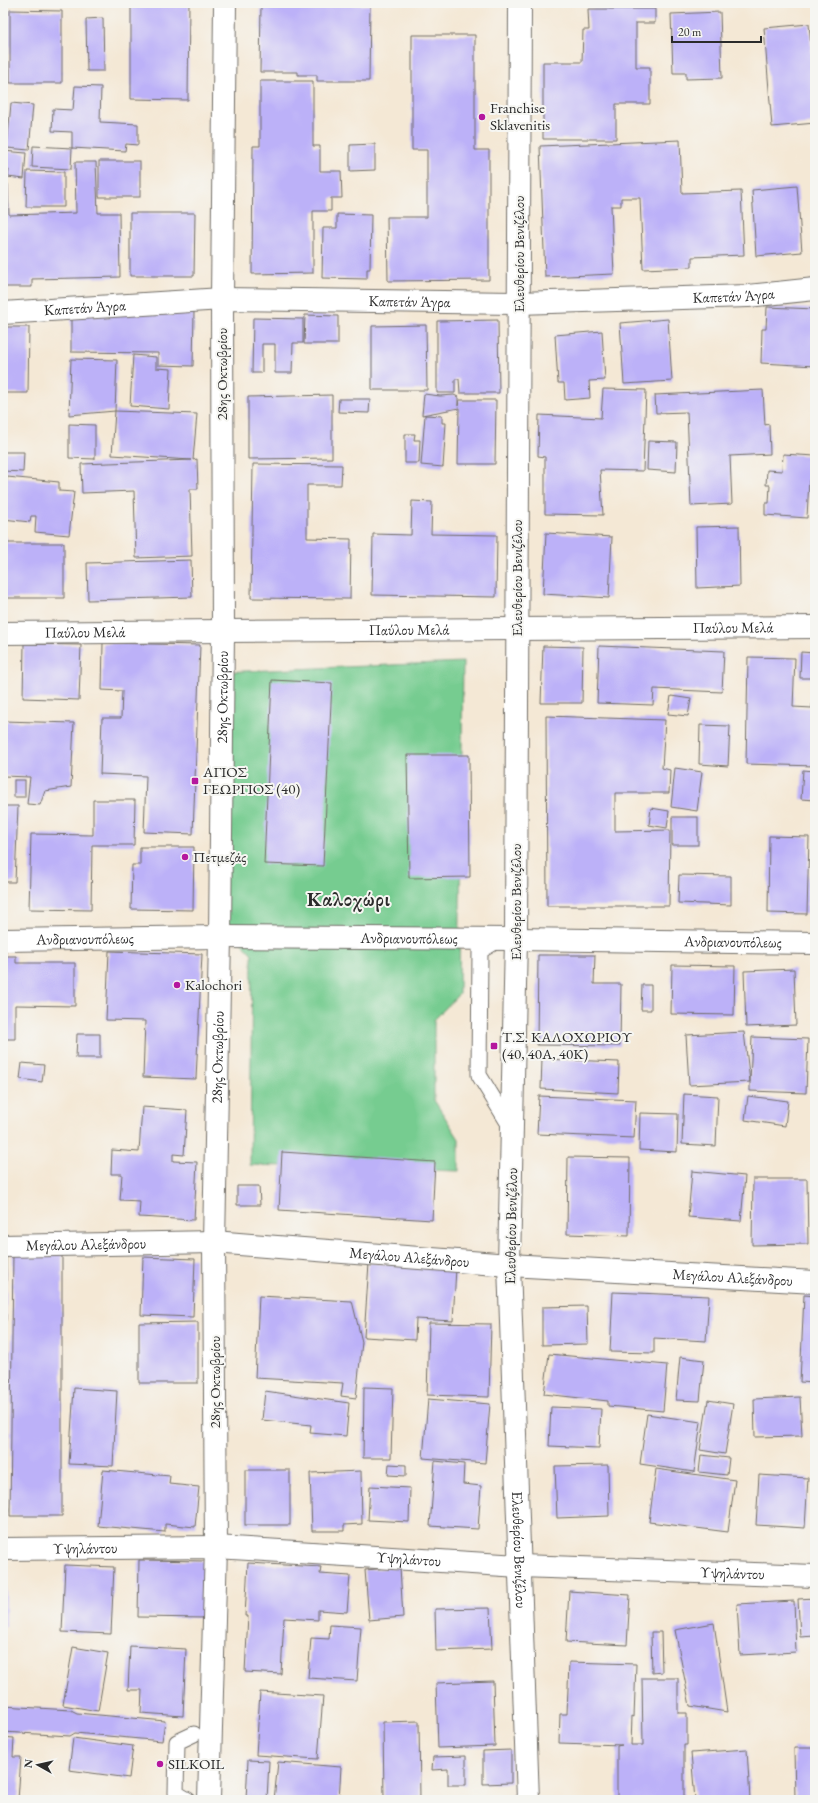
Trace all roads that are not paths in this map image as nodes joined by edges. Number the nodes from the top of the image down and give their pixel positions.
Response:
1 (225, 3) edge
2 (520, 3) edge
3 (815, 289) edge
4 (222, 299) junction
5 (518, 303) junction
6 (3, 313) edge
7 (815, 628) edge
8 (517, 629) junction
9 (223, 631) junction
10 (3, 633) edge
11 (511, 935) junction
12 (220, 937) junction
13 (3, 940) edge
14 (815, 943) edge
15 (512, 1130) junction
16 (214, 1242) junction
17 (3, 1246) edge
18 (509, 1265) junction
19 (815, 1282) edge
20 (216, 1547) junction
21 (3, 1549) edge
22 (520, 1566) junction
23 (815, 1576) edge
24 (194, 1734) dead end
25 (188, 1800) edge
26 (209, 1800) edge
27 (528, 1800) edge

1 - 4 street, 28ης Οκτωβρίου
2 - 5 street, Ελευθερίου Βενιζέλου
3 - 5 street, Καπετάν Άγρα
4 - 5 street, Καπετάν Άγρα
4 - 6 street, Καπετάν Άγρα
4 - 9 street, 28ης Οκτωβρίου
5 - 8 street, Ελευθερίου Βενιζέλου
7 - 8 street, Παύλου Μελά
8 - 9 street, Παύλου Μελά
8 - 11 street, Ελευθερίου Βενιζέλου
9 - 10 street, Παύλου Μελά
9 - 12 street, 28ης Οκτωβρίου
11 - 12 street, Ανδριανουπόλεως
11 - 14 street, Ανδριανουπόλεως
11 - 15 street, Ελευθερίου Βενιζέλου
11 - 15 lane
12 - 13 street, Ανδριανουπόλεως
12 - 16 street, 28ης Οκτωβρίου
15 - 18 street, Ελευθερίου Βενιζέλου
16 - 17 street, Μεγάλου Αλεξάνδρου
16 - 18 street, Μεγάλου Αλεξάνδρου
16 - 20 street, 28ης Οκτωβρίου
18 - 19 street, Μεγάλου Αλεξάνδρου
18 - 22 street, Ελευθερίου Βενιζέλου
20 - 21 street, Υψηλάντου
20 - 22 street, Υψηλάντου
20 - 26 street, 28ης Οκτωβρίου
22 - 23 street, Υψηλάντου
22 - 27 street, Ελευθερίου Βενιζέλου
24 - 25 lane

